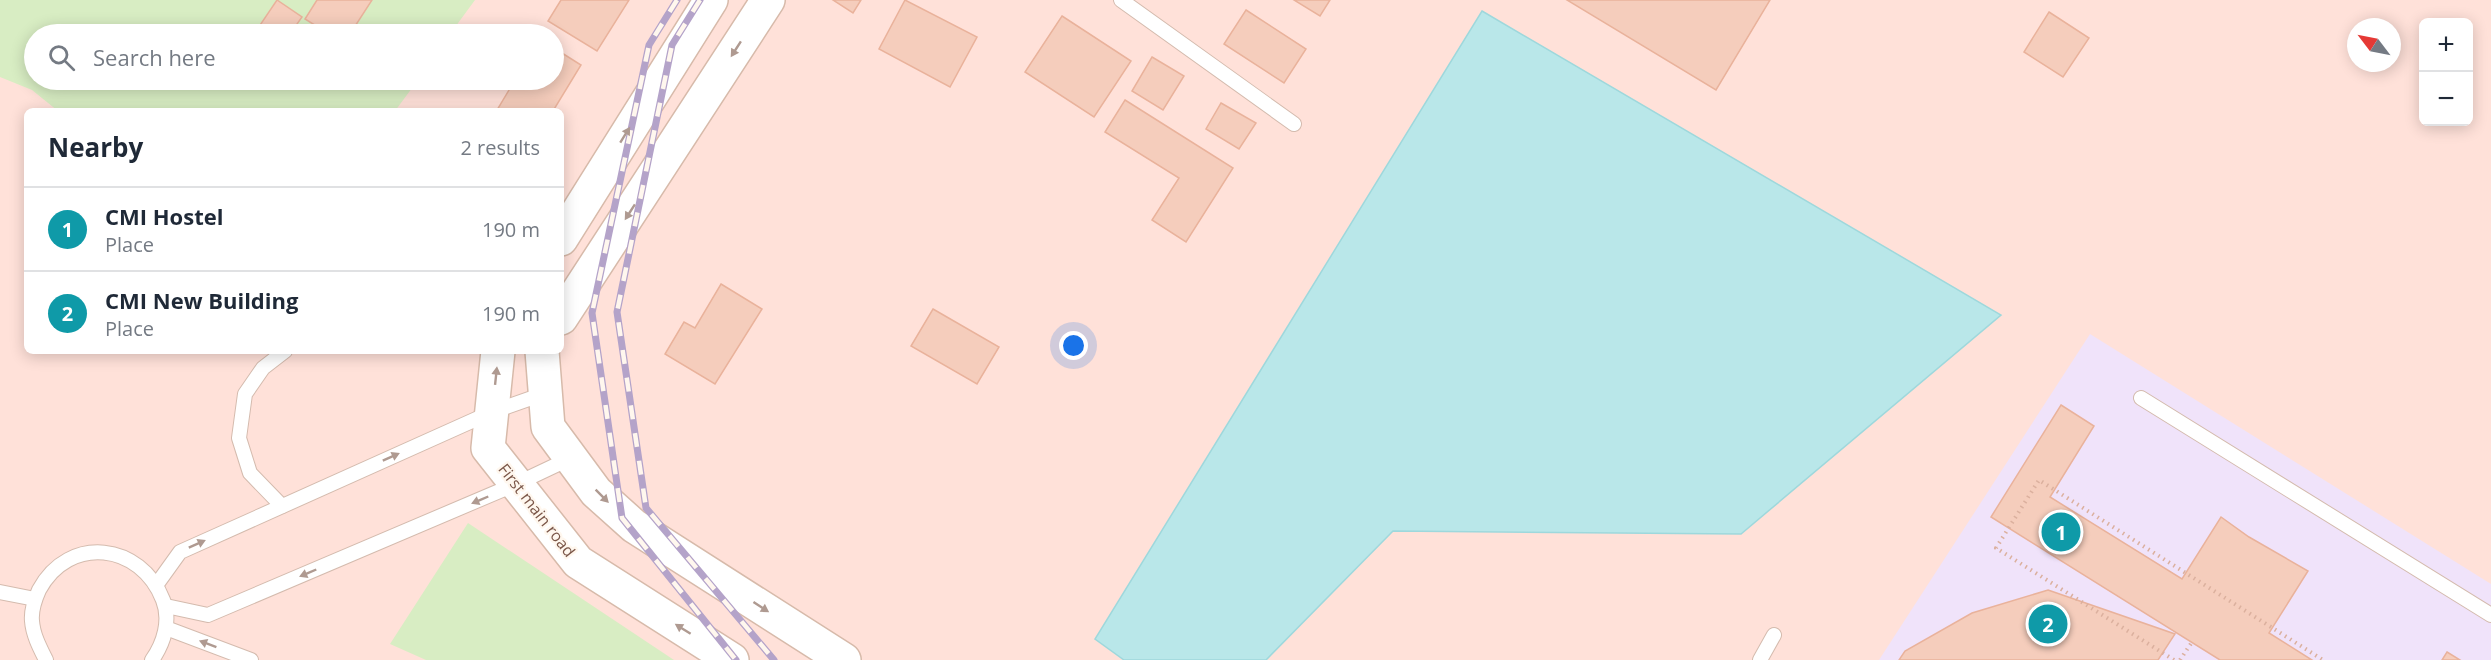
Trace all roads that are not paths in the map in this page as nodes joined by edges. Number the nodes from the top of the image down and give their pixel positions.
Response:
1 (711, 0) edge
2 (768, 0) edge
3 (1121, 0) edge
4 (1294, 124) dead end
5 (564, 233) edge
6 (564, 313) edge
7 (281, 354) edge
8 (498, 354) edge
9 (542, 354) edge
10 (546, 393) junction
11 (2141, 398) dead end
12 (492, 412) junction
13 (571, 458) junction
14 (516, 484) junction
15 (282, 506) junction
16 (157, 584) junction
17 (0, 592) edge
18 (35, 599) junction
19 (166, 606) junction
20 (2491, 615) edge
21 (166, 628) junction
22 (1774, 635) dead end
23 (46, 660) edge
24 (152, 660) edge
25 (251, 660) edge
26 (732, 660) edge
27 (844, 660) edge
28 (1760, 660) edge

5 -> 1 street
2 -> 6 street
3 - 4 lane
7 - 15 lane
12 -> 8 street, First main road
9 - 10 street
10 - 12 lane
10 - 13 street
11 - 20 lane
12 - 14 street, First main road
15 -> 12 lane
13 - 14 lane
13 -> 27 street
14 -> 19 lane
26 -> 14 street, First main road
16 -> 15 lane
16 - 18 lane
16 - 19 lane
17 - 18 lane
18 - 23 lane
19 - 21 lane
21 - 24 lane
25 -> 21 lane
22 - 28 lane

